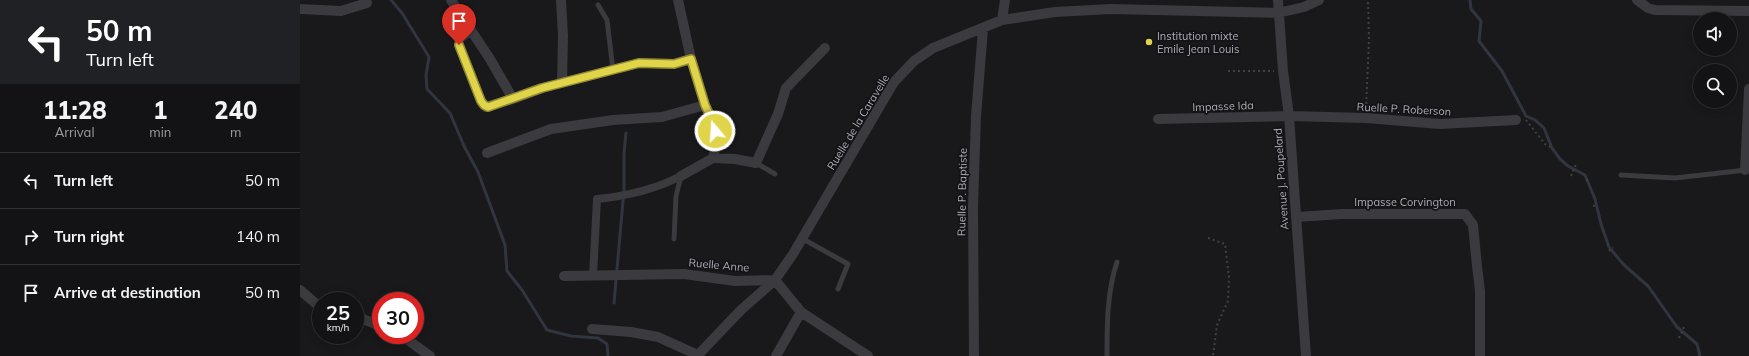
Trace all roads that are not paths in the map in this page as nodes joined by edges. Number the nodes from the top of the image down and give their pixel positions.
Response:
1 (366, 0) edge
2 (451, 0) edge
3 (561, 0) edge
4 (678, 0) edge
5 (1005, 0) edge
6 (1278, 0) edge
7 (1319, 0) edge
8 (1637, 0) edge
9 (598, 5) dead end
10 (300, 10) edge
11 (1749, 11) edge
12 (1278, 14) junction
13 (1002, 20) junction
14 (983, 29) junction
15 (470, 31) junction
16 (825, 48) dead end
17 (691, 59) junction
18 (613, 70) junction
19 (562, 83) junction
20 (1749, 89) edge
21 (513, 99) junction
22 (705, 105) junction
23 (1289, 116) junction
24 (1158, 119) dead end
25 (1516, 120) road end
26 (487, 153) dead end
27 (713, 158) junction
28 (756, 162) junction
29 (1747, 171) edge
30 (775, 174) dead end
31 (1621, 174) dead end
32 (681, 176) junction
33 (1296, 217) junction
34 (674, 239) dead end
35 (803, 239) junction
36 (1117, 262) dead end
37 (564, 276) dead end
38 (593, 276) junction
39 (775, 280) junction
40 (838, 288) dead end
41 (300, 290) edge
42 (312, 300) edge
43 (801, 312) junction
44 (592, 329) dead end
45 (414, 344) edge
46 (697, 355) edge
47 (430, 356) edge
48 (776, 356) edge
49 (868, 356) edge
50 (974, 356) edge
51 (1107, 356) edge
52 (1306, 356) edge
53 (1480, 356) edge

1 - 10 street
2 - 15 street
3 - 19 street
4 - 17 street
5 - 13 street
6 - 12 street, Avenue J. Poupelard
7 - 12 street, Ruelle de la Caravelle
8 - 11 street
9 - 18 lane
12 - 13 street, Ruelle de la Caravelle
12 - 23 street, Avenue J. Poupelard
13 - 14 street, Ruelle de la Caravelle
14 - 35 street, Ruelle de la Caravelle
14 - 50 street, Ruelle P. Baptiste
15 - 21 street
15 - 21 street
16 - 28 street
17 - 18 street
17 - 22 street
18 - 19 street
19 - 21 street
20 - 29 street
22 - 26 street
22 - 27 street
23 - 24 street, Impasse Ida
23 - 25 street, Ruelle P. Roberson
23 - 33 street, Avenue J. Poupelard
27 - 28 street
27 - 32 street
28 - 30 lane
29 - 31 lane
32 - 34 lane
32 - 38 street
33 - 52 street, Avenue J. Poupelard
33 - 53 street, Impasse Corvington
35 - 39 street, Ruelle de la Caravelle
35 - 40 lane
36 - 51 lane
37 - 38 street, Ruelle Anne
38 - 39 street, Ruelle Anne
39 - 43 street
39 - 46 street, Ruelle de la Caravelle
41 - 42 street
43 - 48 street
43 - 49 street
44 - 46 street
45 - 47 street

